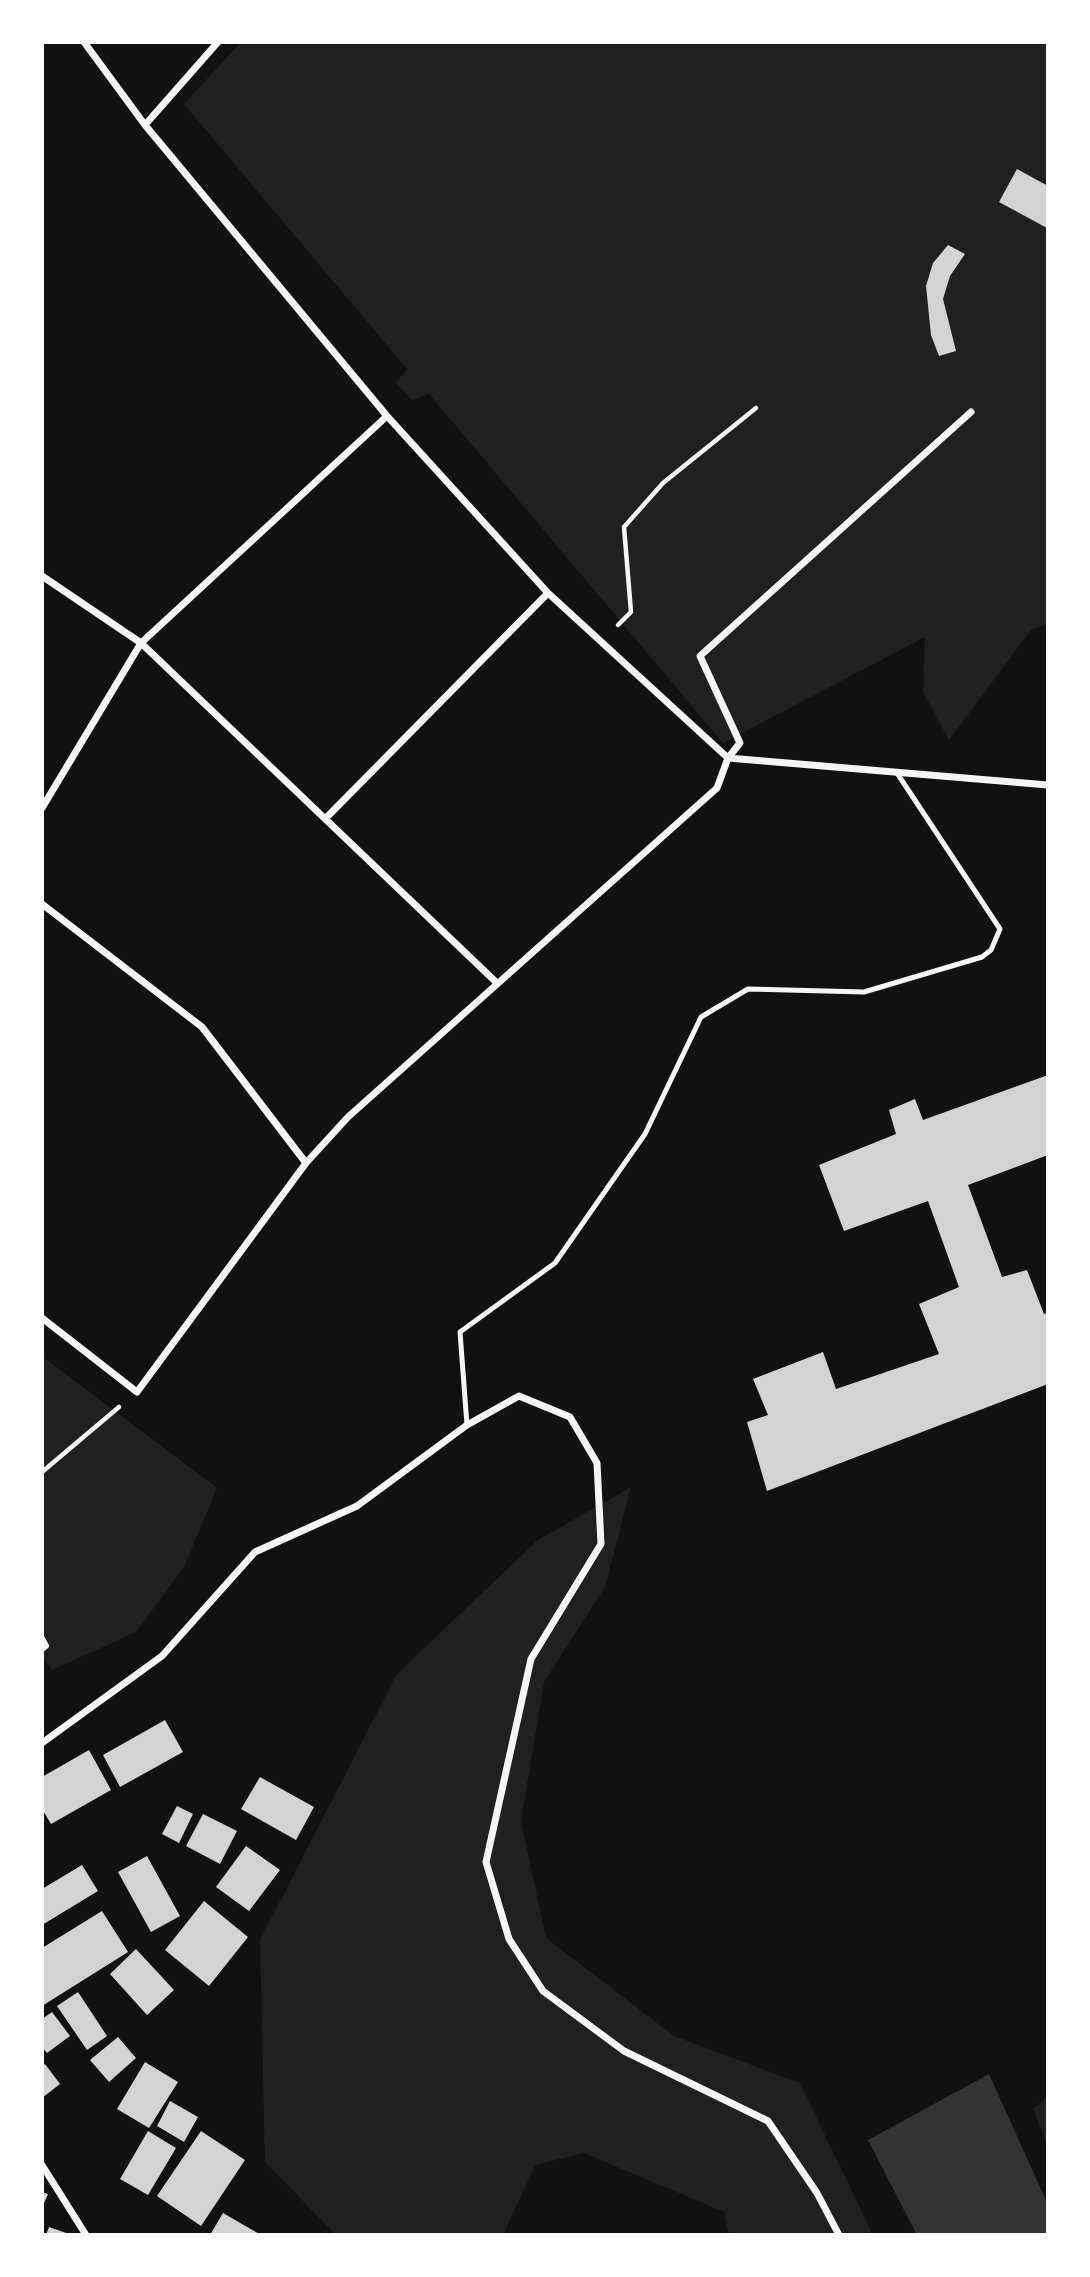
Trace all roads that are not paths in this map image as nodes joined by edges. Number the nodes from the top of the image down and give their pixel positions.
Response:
1 (84, 42) edge
2 (218, 42) edge
3 (145, 125) junction
4 (971, 412) dead end
5 (387, 416) junction
6 (42, 576) edge
7 (548, 593) junction
8 (141, 643) junction
9 (728, 758) junction
10 (897, 773) junction
11 (1048, 785) edge
12 (42, 807) edge
13 (327, 817) junction
14 (42, 904) edge
15 (496, 983) junction
16 (306, 1163) junction
17 (42, 1318) edge
18 (467, 1426) junction
19 (42, 1743) edge
20 (42, 2165) edge
21 (86, 2235) edge
22 (839, 2235) edge

1 - 3 street
2 - 3 street
3 - 5 street
4 - 9 street
5 - 7 street
5 - 8 street
6 - 8 street
7 - 9 street
7 - 13 street
8 - 12 street
8 - 13 street
9 - 10 street
9 - 15 street
10 - 11 street
10 - 18 lane
13 - 15 street
14 - 16 street
15 - 16 street
16 - 17 street
18 - 19 street
18 - 22 street
20 - 21 street

